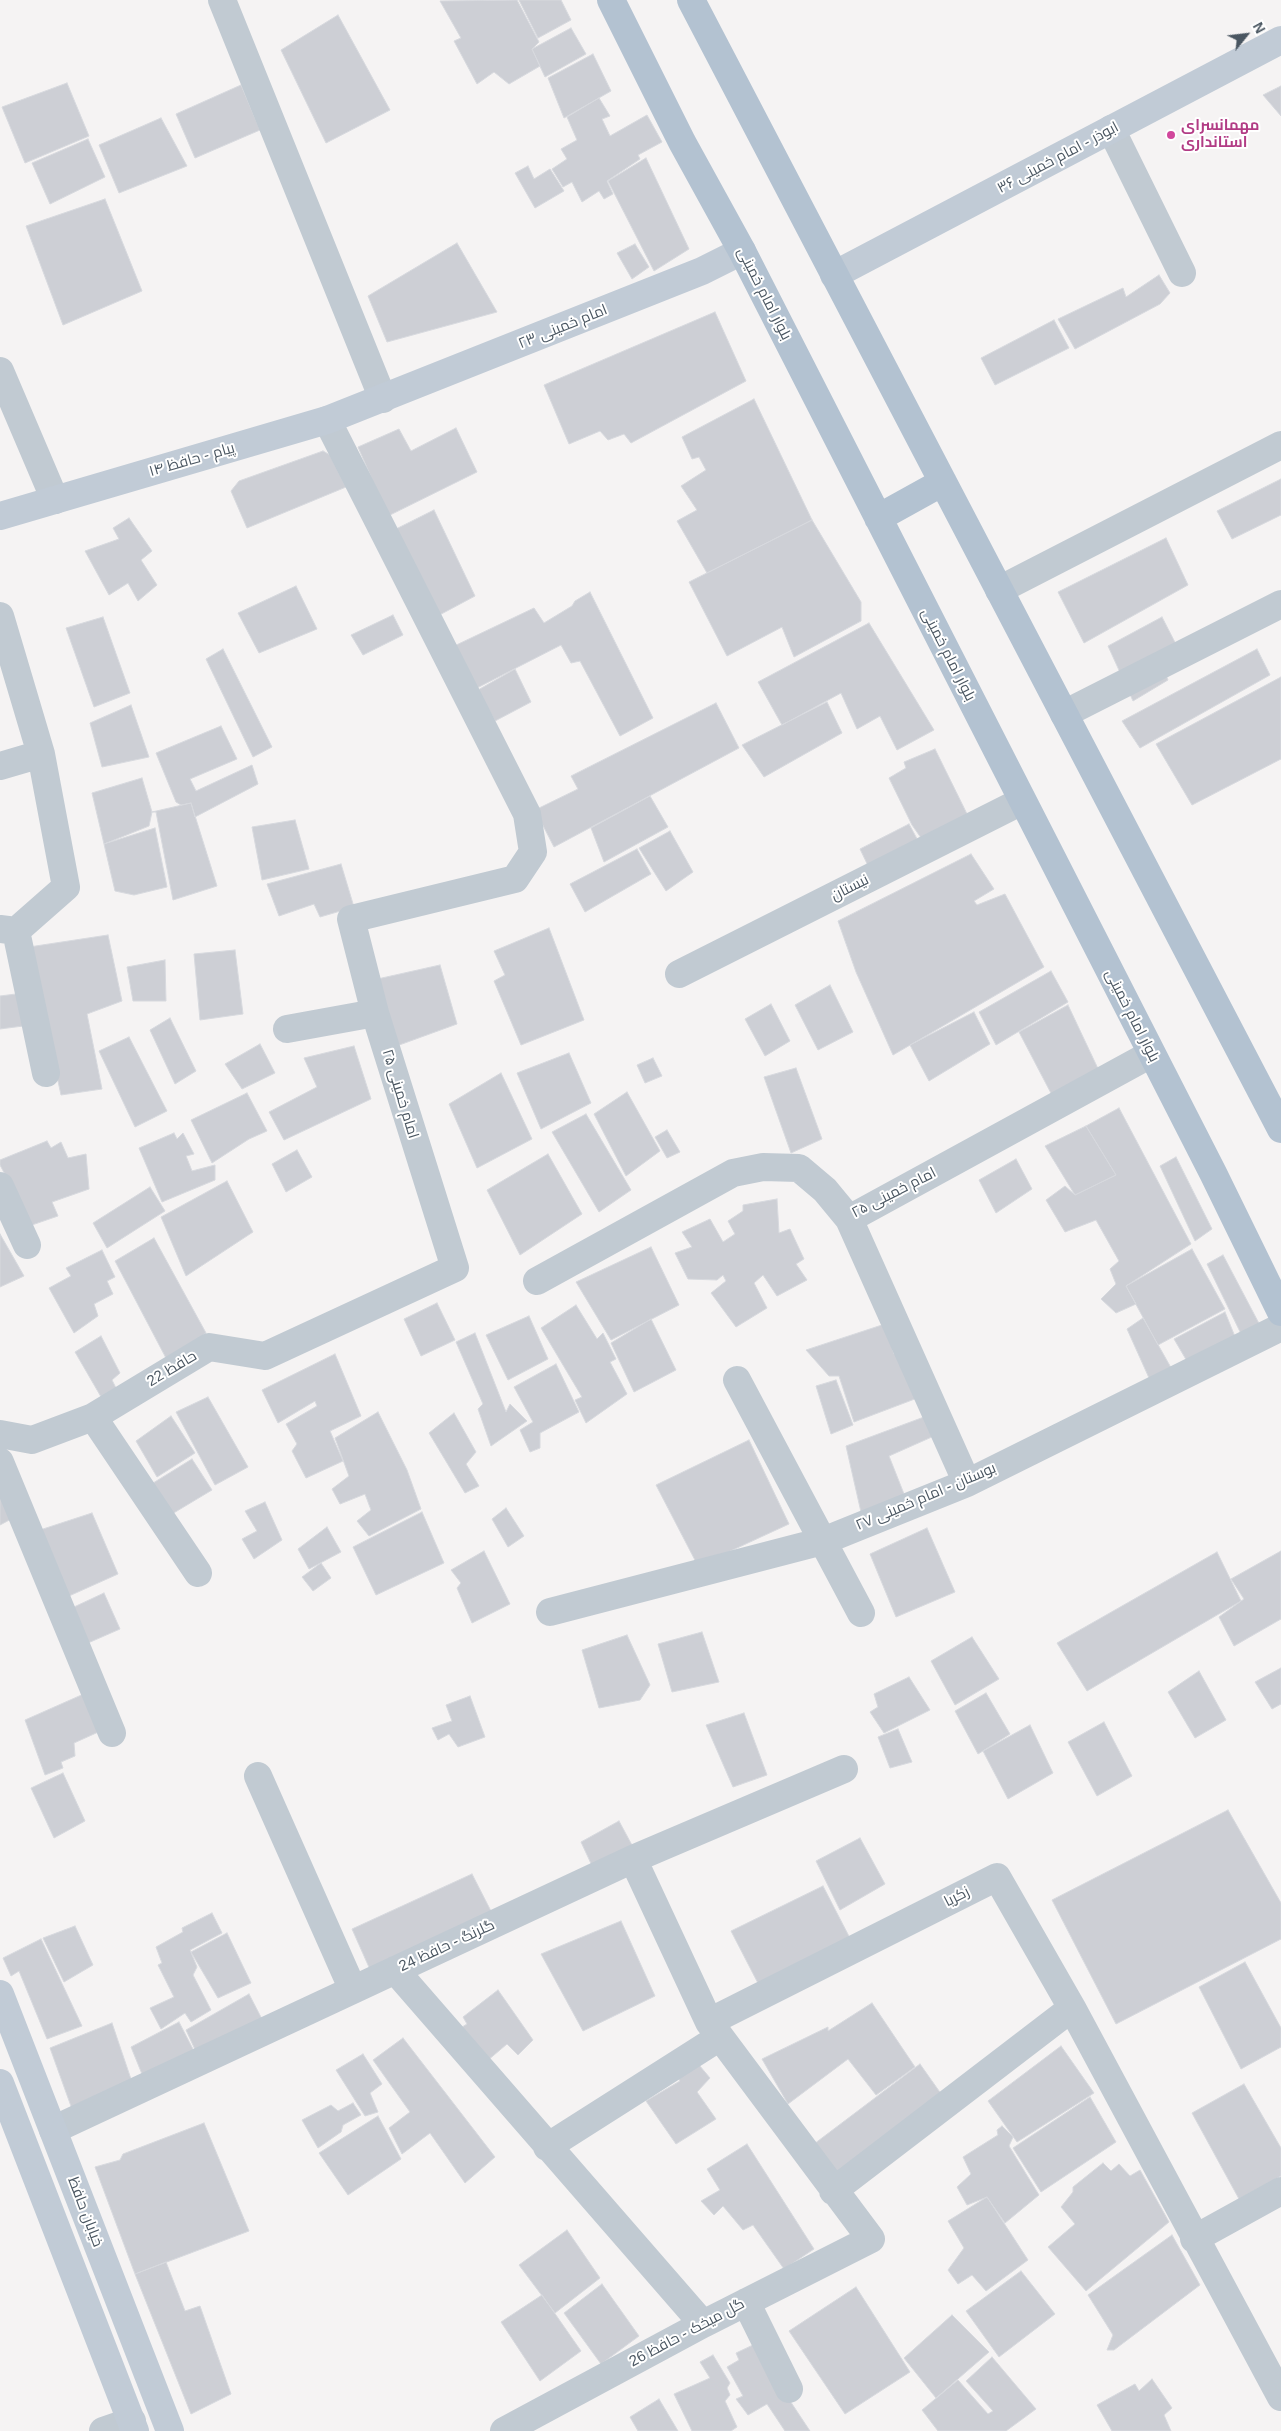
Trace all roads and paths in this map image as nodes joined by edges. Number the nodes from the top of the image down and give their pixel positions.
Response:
1 (222, 0) edge
2 (611, 0) edge
3 (691, 0) edge
4 (1281, 40) edge
5 (1111, 129) junction
6 (742, 251) junction
7 (1182, 273) dead end
8 (834, 275) junction
9 (0, 371) edge
10 (383, 399) junction
11 (327, 420) junction
12 (1281, 445) edge
13 (943, 482) junction
14 (55, 500) junction
15 (0, 516) edge
16 (878, 518) junction
17 (999, 590) junction
18 (1281, 604) edge
19 (0, 616) edge
20 (1064, 714) junction
21 (41, 754) junction
22 (0, 766) edge
23 (1022, 801) junction
24 (8, 930) edge
25 (679, 974) dead end
26 (375, 1013) junction
27 (287, 1029) dead end
28 (1151, 1054) junction
29 (46, 1073) dead end
30 (1281, 1129) edge
31 (0, 1186) edge
32 (849, 1219) junction
33 (27, 1245) dead end
34 (454, 1268) joint
35 (537, 1281) dead end
36 (1281, 1312) edge
37 (1281, 1327) edge
38 (737, 1380) dead end
39 (93, 1417) junction
40 (0, 1434) edge
41 (0, 1462) edge
42 (967, 1483) junction
43 (823, 1541) junction
44 (198, 1573) dead end
45 (550, 1612) dead end
46 (861, 1613) dead end
47 (112, 1733) dead end
48 (844, 1769) dead end
49 (258, 1776) dead end
50 (633, 1859) junction
51 (396, 1970) junction
52 (353, 1990) junction
53 (0, 1994) edge
54 (1072, 2008) junction
55 (715, 2030) junction
56 (0, 2083) edge
57 (53, 2130) junction
58 (547, 2147) junction
59 (833, 2191) junction
60 (1281, 2191) edge
61 (1194, 2239) junction
62 (746, 2302) junction
63 (703, 2324) junction
64 (789, 2389) dead end
65 (1281, 2397) edge
66 (134, 2426) edge
67 (103, 2431) edge
68 (170, 2431) edge
69 (504, 2431) edge

1 - 10 street
2 - 6 main road, بلوار امام خمینی
3 - 8 main road
4 - 5 street, ابوذر - امام خمینی ۳۶
5 - 7 street
5 - 8 street, ابوذر - امام خمینی ۳۶
6 - 10 street, امام خمینی ۲۳
6 - 16 main road, بلوار امام خمینی
8 - 13 main road
9 - 14 street
10 - 11 street, پیام - حافظ ۱۴
11 - 14 street, پیام - حافظ ۱۴
11 - 26 street, امام خمینی ۲۵
12 - 17 street
13 - 16 main road
13 - 17 main road
14 - 15 street, پیام - حافظ ۱۴
16 - 23 main road, بلوار امام خمینی
17 - 20 main road
18 - 20 street
19 - 21 street
20 - 30 main road
21 - 22 street
21 - 24 street
23 - 25 street, نیستان
23 - 28 main road, بلوار امام خمینی
24 - 29 street
26 - 27 street
26 - 34 street, امام خمینی ۲۵
28 - 32 street, امام خمینی ۲۵
28 - 36 main road, بلوار امام خمینی
31 - 33 street
32 - 35 street, امام خمینی ۲۵
32 - 42 street
34 - 39 street, حافظ 22
37 - 42 street, بوستان - امام خمینی ۲۷
38 - 43 street
39 - 40 street, حافظ 22
39 - 44 street
41 - 47 street
42 - 43 street, بوستان - امام خمینی ۲۷
43 - 45 street, بوستان - امام خمینی ۲۷
43 - 46 street
48 - 50 street, گلرنگ - حافظ 24
49 - 52 street
50 - 51 street, گلرنگ - حافظ 24
50 - 55 street
51 - 52 street, گلرنگ - حافظ 24
51 - 58 street
52 - 57 street, گلرنگ - حافظ 24
53 - 57 street, خیابان حافظ
54 - 55 street, زکریا
54 - 59 street
54 - 61 street, زکریا
55 - 58 street
55 - 59 street
56 - 66 street
57 - 68 street, خیابان حافظ
58 - 63 street
59 - 62 street, گل میخک - حافظ 26
60 - 61 street
61 - 65 street, زکریا
62 - 63 street, گل میخک - حافظ 26
62 - 64 street
63 - 69 street, گل میخک - حافظ 26
66 - 67 street

